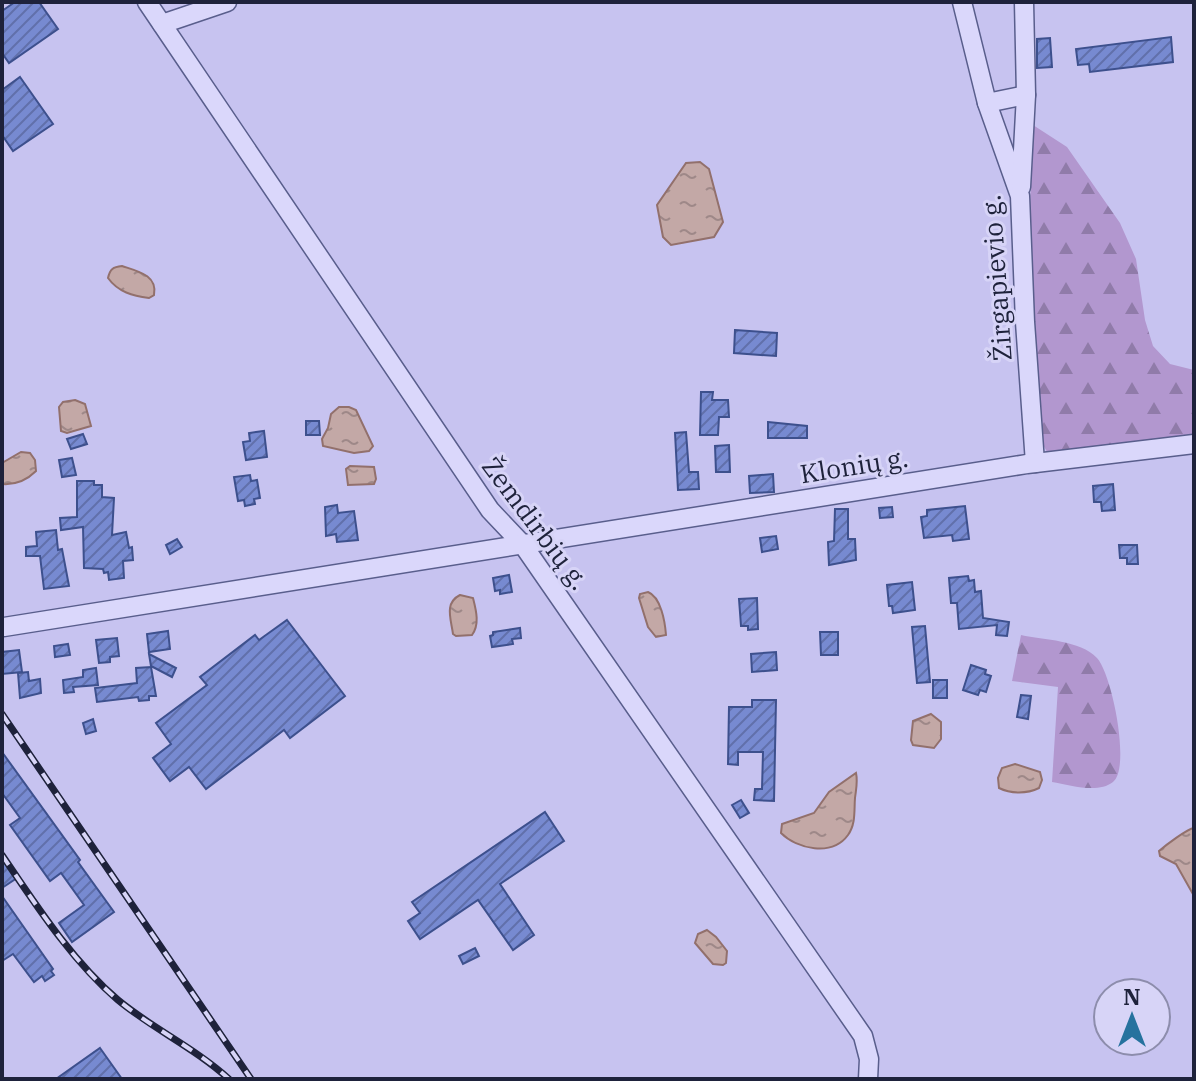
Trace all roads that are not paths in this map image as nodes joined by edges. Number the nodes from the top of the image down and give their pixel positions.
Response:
1 (147, 2) edge
2 (227, 2) edge
3 (962, 2) edge
4 (1024, 2) edge
5 (162, 24) junction
6 (1026, 95) junction
7 (987, 103) junction
8 (1020, 196) junction
9 (1194, 444) edge
10 (1035, 463) junction
11 (523, 545) junction
12 (4, 627) dead end
13 (868, 1079) edge

1 - 5 street, Žemdirbių g.
2 - 5 street
3 - 7 street, Žirgapievio g.
4 - 6 street
5 - 11 street, Žemdirbių g.
6 - 7 street
6 - 8 street
7 - 8 street, Žirgapievio g.
8 - 10 street, Žirgapievio g.
9 - 10 street, Klonių g.
10 - 11 street, Klonių g.
11 - 12 street, Klonių g.
11 - 13 street, Žemdirbių g.

